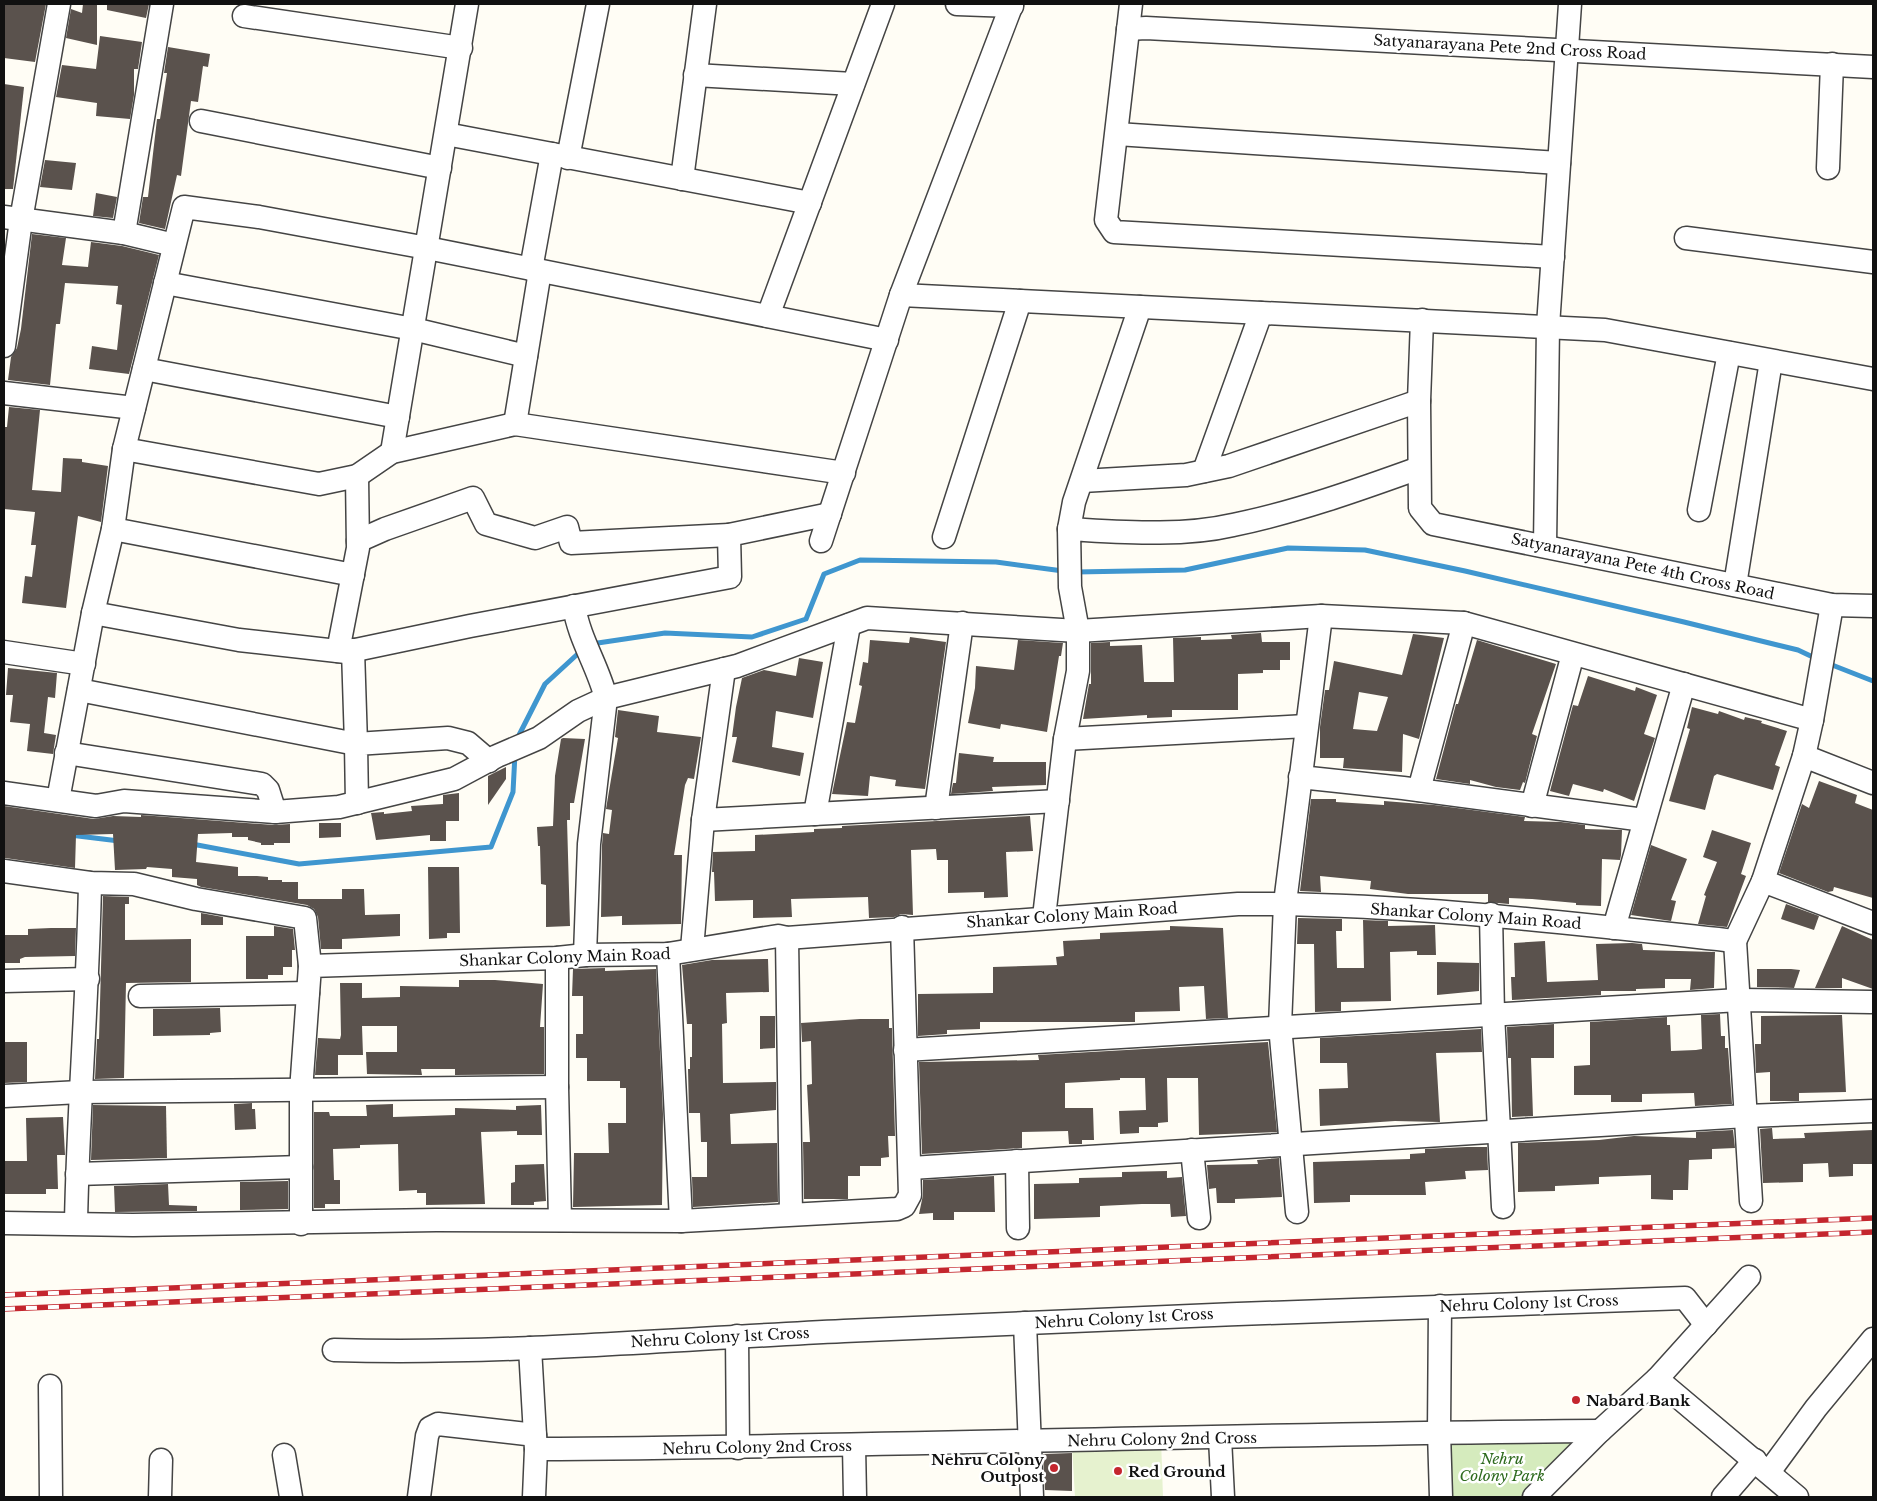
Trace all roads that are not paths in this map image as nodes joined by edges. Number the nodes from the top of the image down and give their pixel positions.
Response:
1 (59, 4) edge
2 (162, 4) edge
3 (467, 4) edge
4 (598, 4) edge
5 (705, 4) edge
6 (883, 4) edge
7 (957, 4) edge
8 (1131, 4) edge
9 (1570, 4) edge
10 (1012, 5) edge
11 (244, 16) dead end
12 (1137, 28) junction
13 (461, 48) junction
14 (1566, 50) junction
15 (1832, 64) junction
16 (1873, 66) edge
17 (695, 75) junction
18 (854, 84) junction
19 (201, 121) dead end
20 (446, 134) junction
21 (1117, 134) junction
22 (560, 156) junction
23 (1559, 164) junction
24 (440, 168) junction
25 (1828, 168) dead end
26 (682, 179) junction
27 (810, 203) junction
28 (12, 218) edge
29 (124, 233) junction
30 (1686, 238) dead end
31 (174, 245) junction
32 (427, 248) junction
33 (1553, 257) junction
34 (1873, 262) edge
35 (535, 270) junction
36 (165, 283) junction
37 (901, 296) junction
38 (1020, 301) junction
39 (1140, 307) junction
40 (1260, 313) junction
41 (768, 316) junction
42 (1422, 320) junction
43 (1548, 326) junction
44 (413, 329) junction
45 (887, 340) junction
46 (4, 346) edge
47 (1729, 354) junction
48 (526, 356) junction
49 (1771, 361) junction
50 (144, 369) junction
51 (1873, 379) edge
52 (4, 393) edge
53 (1419, 401) junction
54 (134, 408) junction
55 (398, 416) junction
56 (515, 424) junction
57 (124, 450) junction
58 (392, 452) junction
59 (1419, 468) junction
60 (1204, 471) junction
61 (844, 473) junction
62 (357, 476) junction
63 (1082, 481) junction
64 (1699, 510) dead end
65 (830, 514) junction
66 (113, 529) junction
67 (729, 535) junction
68 (944, 537) dead end
69 (1069, 540) junction
70 (358, 541) junction
71 (821, 541) dead end
72 (1545, 546) junction
73 (353, 575) junction
74 (1735, 585) junction
75 (1832, 605) junction
76 (574, 606) junction
77 (1873, 606) edge
78 (93, 613) junction
79 (1321, 616) junction
80 (962, 623) junction
81 (849, 624) junction
82 (1464, 624) junction
83 (1078, 630) junction
84 (345, 651) junction
85 (4, 652) edge
86 (1573, 654) junction
87 (84, 664) junction
88 (724, 669) junction
89 (1684, 684) junction
90 (79, 690) junction
91 (606, 698) junction
92 (1812, 720) junction
93 (1306, 726) junction
94 (1065, 739) junction
95 (356, 744) junction
96 (66, 753) junction
97 (1804, 756) junction
98 (493, 758) junction
99 (1300, 777) junction
100 (1873, 783) edge
101 (1419, 790) junction
102 (4, 793) edge
103 (58, 800) junction
104 (1058, 801) junction
105 (357, 803) junction
106 (1532, 806) junction
107 (936, 808) junction
108 (275, 812) junction
109 (815, 814) junction
110 (702, 820) junction
111 (1644, 820) junction
112 (4, 871) edge
113 (1763, 882) junction
114 (90, 883) junction
115 (1285, 903) junction
116 (1491, 914) junction
117 (1044, 917) junction
118 (1873, 923) edge
119 (902, 928) junction
120 (1614, 928) junction
121 (787, 938) junction
122 (1735, 941) junction
123 (692, 949) junction
124 (668, 954) junction
125 (585, 955) junction
126 (557, 958) junction
127 (310, 966) junction
128 (88, 979) junction
129 (4, 981) edge
130 (308, 993) junction
131 (140, 996) dead end
132 (1739, 1000) junction
133 (1871, 1002) dead end
134 (1493, 1014) junction
135 (1280, 1026) junction
136 (905, 1050) junction
137 (557, 1087) junction
138 (302, 1091) junction
139 (80, 1092) junction
140 (4, 1096) edge
141 (1873, 1111) edge
142 (1746, 1116) junction
143 (1498, 1132) junction
144 (1290, 1144) junction
145 (1192, 1150) junction
146 (1017, 1161) junction
147 (301, 1168) junction
148 (911, 1168) junction
149 (77, 1174) junction
150 (1751, 1201) dead end
151 (1503, 1207) dead end
152 (1298, 1212) dead end
153 (791, 1214) junction
154 (1199, 1218) dead end
155 (560, 1220) junction
156 (681, 1221) junction
157 (76, 1222) junction
158 (4, 1223) edge
159 (300, 1224) junction
160 (1018, 1228) dead end
161 (1749, 1277) dead end
162 (1440, 1306) junction
163 (1025, 1323) junction
164 (1706, 1325) junction
165 (737, 1336) junction
166 (1873, 1339) edge
167 (530, 1348) junction
168 (334, 1350) dead end
169 (1657, 1379) junction
170 (50, 1386) dead end
171 (1600, 1431) junction
172 (1439, 1432) junction
173 (1220, 1438) junction
174 (1029, 1441) junction
175 (536, 1442) junction
176 (854, 1446) junction
177 (738, 1448) junction
178 (284, 1455) dead end
179 (161, 1460) dead end
180 (1762, 1466) junction
181 (51, 1497) edge
182 (160, 1497) edge
183 (291, 1497) edge
184 (419, 1497) edge
185 (534, 1497) edge
186 (855, 1497) edge
187 (1032, 1497) edge
188 (1223, 1497) edge
189 (1441, 1497) edge
190 (1534, 1497) edge
191 (1723, 1497) edge
192 (1797, 1497) edge

1 - 28 street
2 - 29 street
3 - 13 street
4 - 22 street
5 - 17 street
6 - 18 street
7 - 10 street
8 - 12 street
9 - 14 street
10 - 37 street
11 - 13 street
12 - 14 street, Satyanarayana Pete 2nd Cross Road
12 - 21 street
13 - 20 street
14 - 15 street, Satyanarayana Pete 2nd Cross Road
14 - 23 street
15 - 16 street, Satyanarayana Pete 2nd Cross Road
15 - 25 street
17 - 18 street
17 - 26 street
18 - 27 street
19 - 24 street
20 - 22 street
20 - 24 street
21 - 23 street
21 - 33 street
22 - 26 street
22 - 35 street
23 - 33 street
24 - 32 street
26 - 27 street
27 - 41 street
28 - 29 street
28 - 46 street
29 - 31 street
30 - 34 street
31 - 32 street
31 - 36 street
32 - 35 street
32 - 44 street
33 - 43 street
35 - 41 street
35 - 48 street
36 - 44 street
36 - 50 street
37 - 38 street
37 - 45 street
38 - 39 street
38 - 68 street
39 - 40 street
39 - 63 street
40 - 42 street
40 - 60 street
41 - 45 street
42 - 43 street
42 - 53 street
43 - 47 street
43 - 72 street
44 - 48 street
44 - 55 street
45 - 61 street
47 - 49 street
47 - 64 street
48 - 56 street
49 - 51 street
49 - 74 street
50 - 54 street
50 - 55 street
52 - 54 street
53 - 59 street
53 - 60 street
54 - 57 street
55 - 58 street
56 - 58 street
56 - 61 street
57 - 62 street
57 - 66 street
58 - 62 street
59 - 69 street
59 - 72 street, Satyanarayana Pete 4th Cross Road
60 - 63 street
61 - 65 street
62 - 70 street
63 - 69 street
65 - 67 street
65 - 71 street
66 - 73 street
66 - 78 street
67 - 70 street
67 - 76 street
69 - 83 street
70 - 73 street
72 - 74 street, Satyanarayana Pete 4th Cross Road
73 - 84 street
74 - 75 street, Satyanarayana Pete 4th Cross Road
75 - 77 street, Satyanarayana Pete 4th Cross Road
75 - 92 street
76 - 84 street
76 - 91 street
78 - 84 street
78 - 87 street
79 - 82 street
79 - 83 street
79 - 93 street
80 - 81 street
80 - 83 street
80 - 107 street
81 - 88 street
81 - 109 street
82 - 86 street
82 - 101 street
83 - 94 street
84 - 95 street
85 - 87 street
86 - 89 street
86 - 106 street
87 - 90 street
88 - 91 street
88 - 110 street
89 - 92 street
89 - 111 street
90 - 95 street
90 - 96 street
91 - 98 street
91 - 125 street
92 - 97 street
93 - 94 street
93 - 99 street
94 - 104 street
95 - 98 street
95 - 105 street
96 - 103 street
96 - 108 street
97 - 100 street
97 - 113 street
98 - 105 street
99 - 101 street
99 - 115 street
101 - 106 street
102 - 103 street
103 - 108 street
104 - 107 street
104 - 117 street
105 - 108 street
106 - 111 street
107 - 109 street
109 - 110 street
110 - 123 street
111 - 120 street
112 - 114 street
113 - 118 street
113 - 122 street
114 - 127 street
114 - 128 street
115 - 116 street, Shankar Colony Main Road
115 - 117 street, Shankar Colony Main Road
115 - 135 street
116 - 120 street, Shankar Colony Main Road
116 - 134 street
117 - 119 street, Shankar Colony Main Road
119 - 121 street, Shankar Colony Main Road
119 - 136 street
120 - 122 street, Shankar Colony Main Road
121 - 123 street, Shankar Colony Main Road
121 - 153 street
122 - 132 street
123 - 124 street, Shankar Colony Main Road
124 - 125 street, Shankar Colony Main Road
124 - 156 street
125 - 126 street, Shankar Colony Main Road
126 - 127 street, Shankar Colony Main Road
126 - 137 street
127 - 130 street
128 - 129 street
128 - 139 street
130 - 131 street
130 - 138 street
132 - 133 street
132 - 134 street
132 - 142 street
134 - 135 street
134 - 143 street
135 - 136 street
135 - 144 street
136 - 148 street
137 - 138 street
137 - 155 street
138 - 139 street
138 - 147 street
139 - 140 street
139 - 149 street
141 - 142 street
142 - 143 street
142 - 150 street
143 - 144 street
143 - 151 street
144 - 145 street
144 - 152 street
145 - 146 street
145 - 154 street
146 - 148 street
146 - 160 street
147 - 149 street
147 - 159 street
148 - 153 street
149 - 157 street
153 - 156 street
155 - 156 street
155 - 159 street
157 - 158 street
157 - 159 street
161 - 164 street
162 - 163 street, Nehru Colony 1st Cross
162 - 164 street, Nehru Colony 1st Cross
162 - 172 street
163 - 165 street, Nehru Colony 1st Cross
163 - 174 street
164 - 169 street
165 - 167 street, Nehru Colony 1st Cross
165 - 177 street
166 - 180 street
167 - 168 street, Nehru Colony 1st Cross
167 - 175 street
169 - 171 street
169 - 180 street
170 - 181 street
171 - 172 street, Nehru Colony 2nd Cross
171 - 190 street
172 - 173 street, Nehru Colony 2nd Cross
172 - 189 street
173 - 174 street, Nehru Colony 2nd Cross
173 - 188 street
174 - 176 street, Nehru Colony 2nd Cross
174 - 187 street
175 - 177 street, Nehru Colony 2nd Cross
175 - 184 street, Nehru Colony 2nd Cross
175 - 185 street
176 - 177 street, Nehru Colony 2nd Cross
176 - 186 street
178 - 183 street
179 - 182 street
180 - 191 street
180 - 192 street

